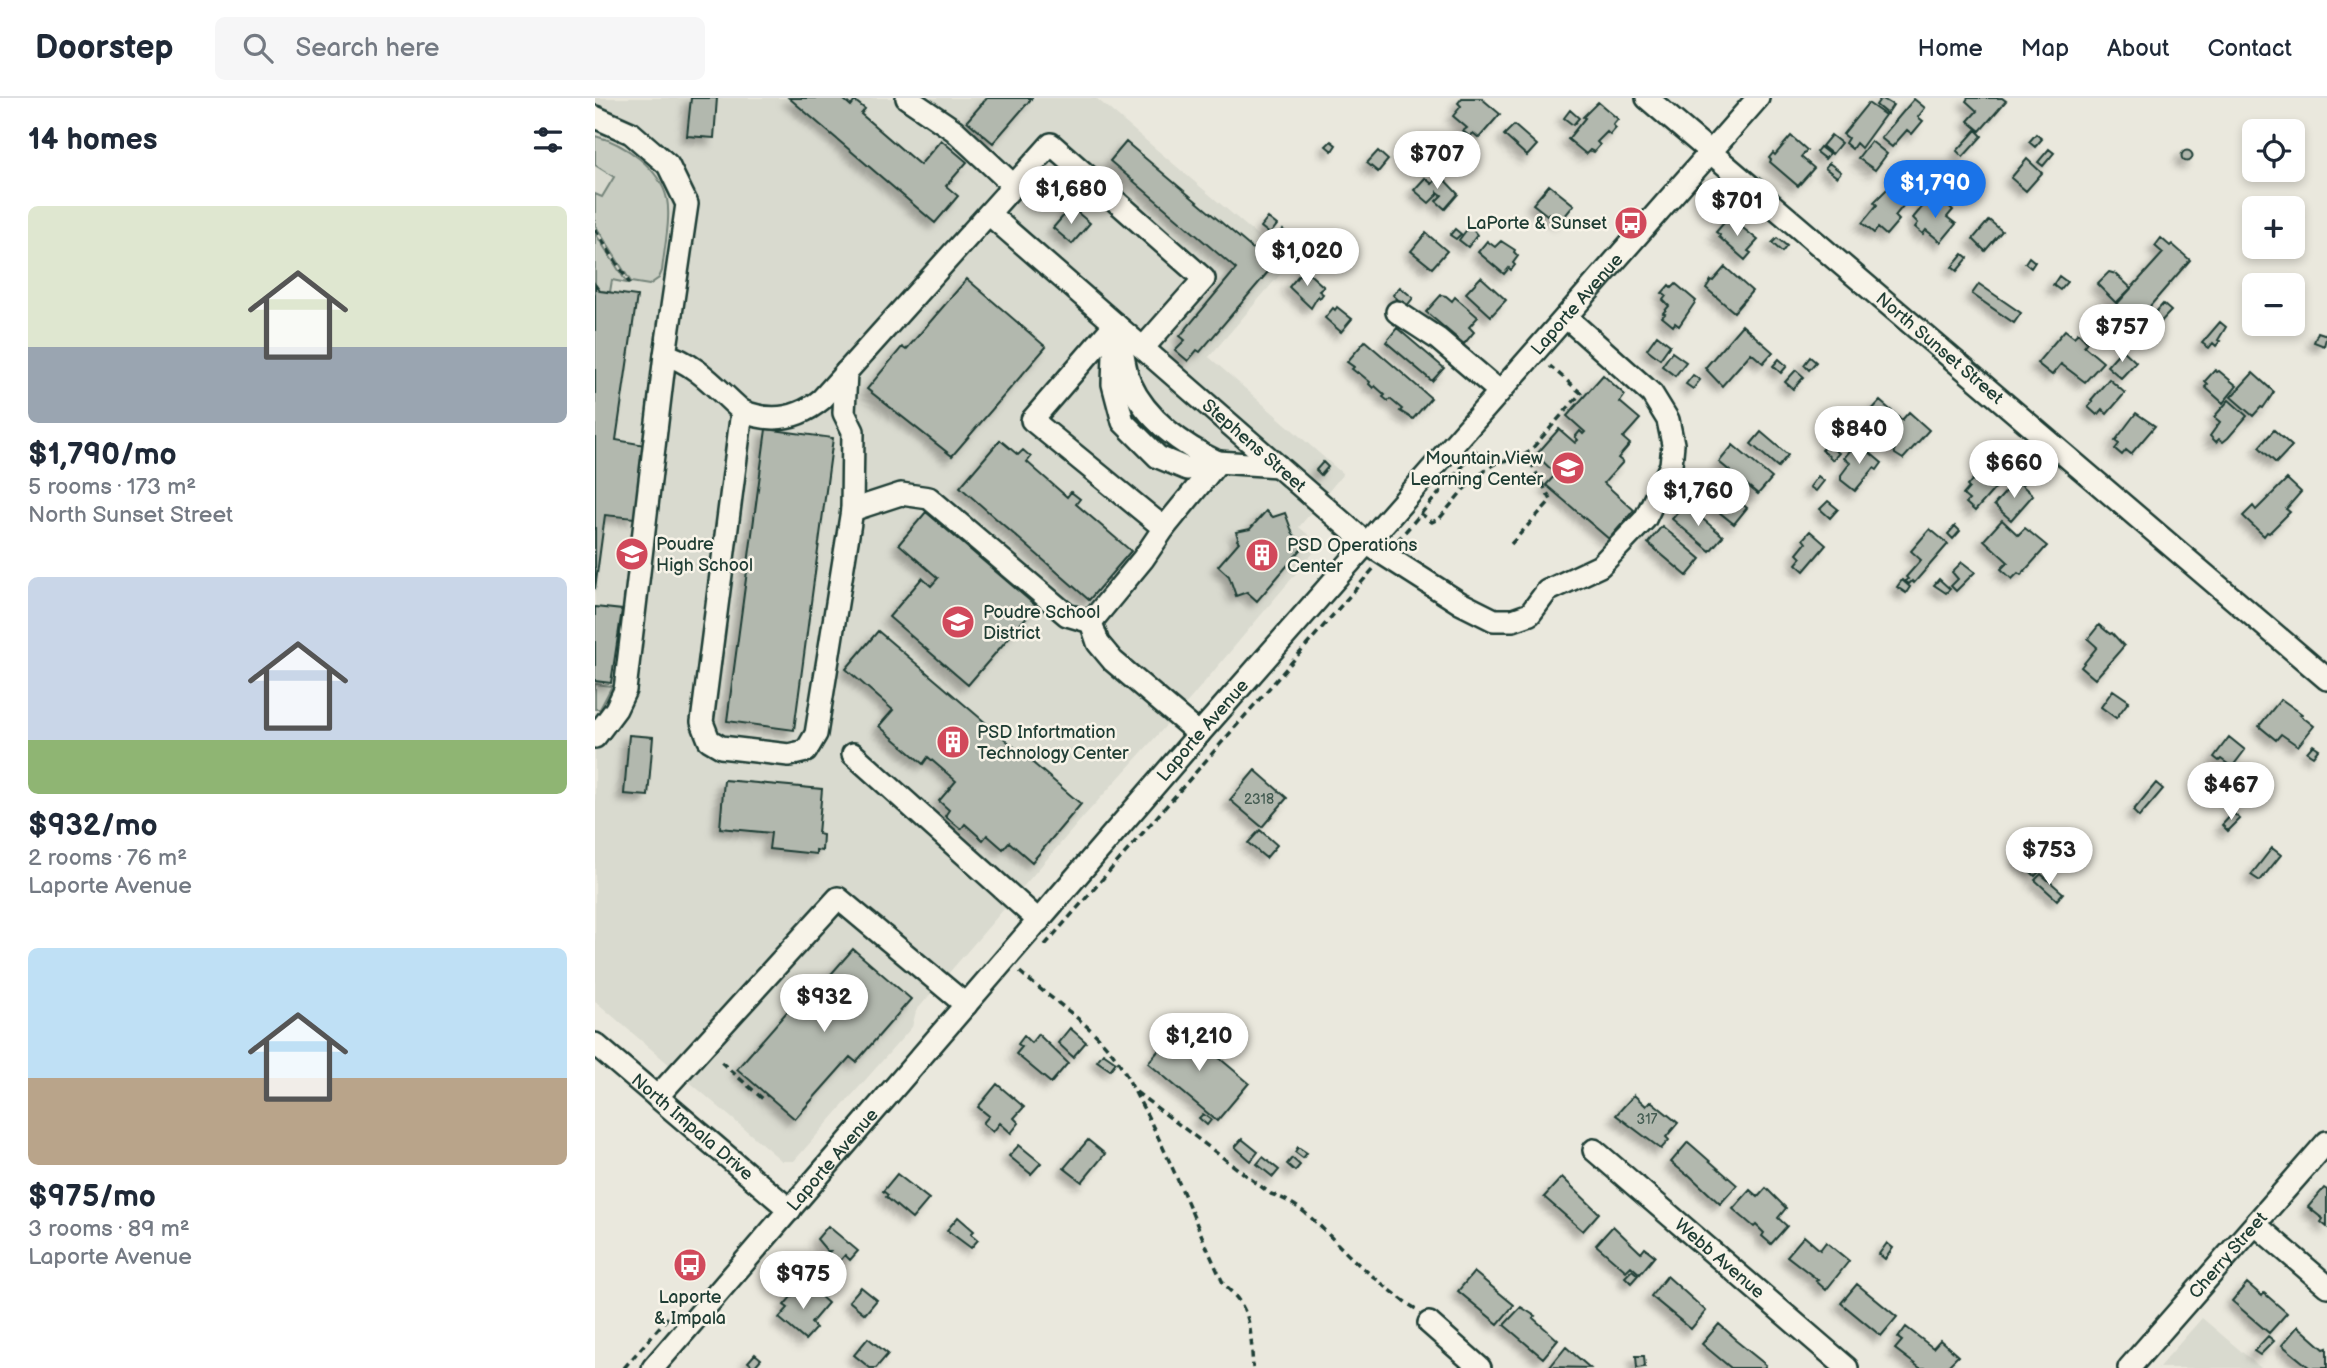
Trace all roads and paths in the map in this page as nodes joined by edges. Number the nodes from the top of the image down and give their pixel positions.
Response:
1 (907, 98) edge
2 (1647, 98) edge
3 (1758, 98) edge
4 (595, 117) edge
5 (1711, 152) junction
6 (1014, 186) junction
7 (989, 214) junction
8 (595, 229) edge
9 (630, 284) dead end
10 (1397, 312) dead end
11 (1566, 317) junction
12 (1115, 324) junction
13 (1143, 348) junction
14 (665, 355) junction
15 (1558, 357) dead end
16 (846, 372) junction
17 (1499, 391) junction
18 (741, 411) junction
19 (1483, 444) dead end
20 (1527, 454) junction
21 (1218, 463) junction
22 (1278, 466) junction
23 (852, 510) junction
24 (1420, 513) junction
25 (1164, 528) junction
26 (1366, 543) junction
27 (1511, 544) dead end
28 (1385, 555) junction
29 (1091, 622) junction
30 (2327, 679) edge
31 (1199, 734) junction
32 (595, 737) edge
33 (853, 754) dead end
34 (1039, 921) junction
35 (1038, 954) dead end
36 (1029, 963) dead end
37 (1013, 967) junction
38 (966, 1005) junction
39 (595, 1044) edge
40 (721, 1062) dead end
41 (1134, 1090) junction
42 (767, 1095) dead end
43 (657, 1097) junction
44 (2327, 1142) edge
45 (1594, 1150) dead end
46 (790, 1210) junction
47 (2256, 1225) junction
48 (2327, 1286) edge
49 (670, 1315) dead end
50 (1429, 1323) joint
51 (624, 1368) edge
52 (653, 1368) edge
53 (1253, 1368) edge
54 (1480, 1368) edge
55 (1847, 1368) edge
56 (2129, 1368) edge

1 - 6 street
2 - 5 street, North Sunset Street
3 - 5 street, Laporte Avenue
4 - 14 street
5 - 11 street, Laporte Avenue
5 - 30 street, North Sunset Street
6 - 7 street
6 - 13 street
7 - 12 street, Stephens Street
7 - 16 street
8 - 9 path
10 - 17 street
11 - 17 street, Laporte Avenue
11 - 28 street, Stephens Street
12 - 13 street, Stephens Street
12 - 21 street
12 - 25 street
13 - 22 street, Stephens Street
14 - 18 street
14 - 32 street
15 - 20 path
16 - 18 street
16 - 23 street
17 - 26 street, Laporte Avenue
18 - 23 street
19 - 24 path
20 - 24 path
20 - 27 path
21 - 22 street
21 - 25 street
22 - 26 street, Stephens Street
23 - 29 street
24 - 28 path
25 - 29 street
26 - 28 street, Stephens Street
26 - 31 street, Laporte Avenue
28 - 35 path
29 - 31 street
31 - 34 street, Laporte Avenue
33 - 34 street
34 - 37 street, Laporte Avenue
36 - 37 path
37 - 38 street, Laporte Avenue
37 - 41 path
38 - 43 street
38 - 46 street, Laporte Avenue
39 - 43 street, North Impala Drive
40 - 42 path
41 - 50 path
41 - 53 path
43 - 46 street, North Impala Drive
44 - 47 street, Cherry Street
45 - 55 street, Webb Avenue
46 - 52 street, Laporte Avenue
47 - 48 street
47 - 56 street, Cherry Street
49 - 51 path
50 - 54 street

